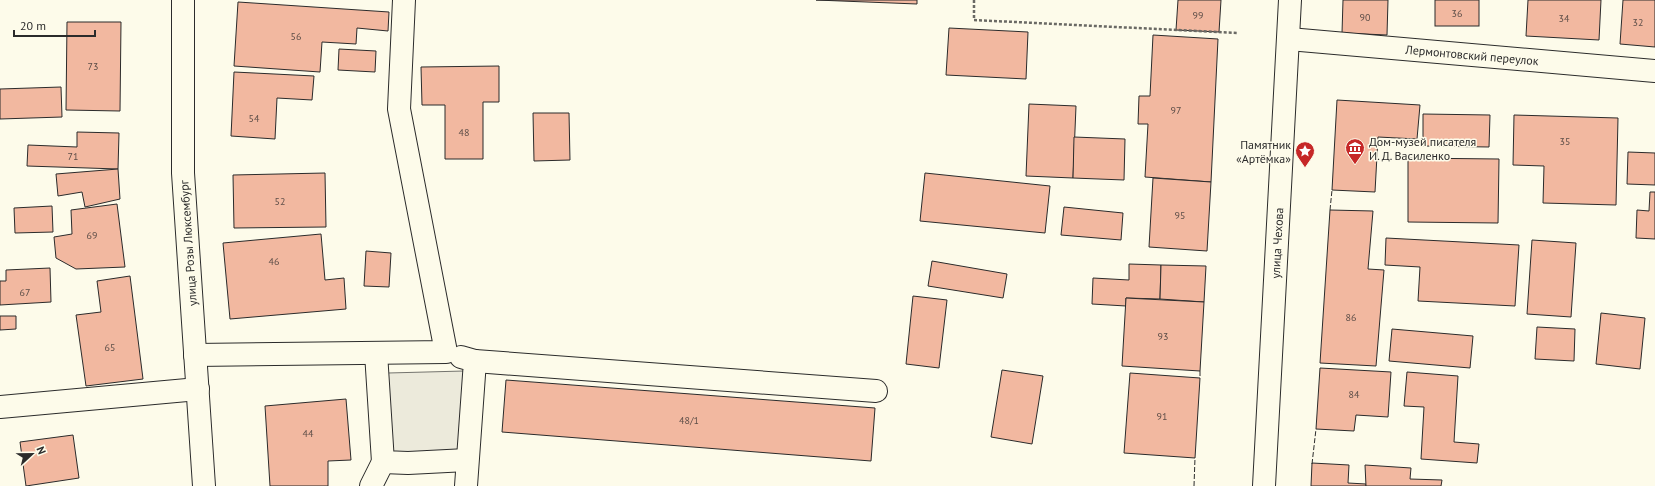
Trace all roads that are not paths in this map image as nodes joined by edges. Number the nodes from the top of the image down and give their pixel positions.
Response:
1 (184, 0) edge
2 (404, 0) edge
3 (1290, 0) edge
4 (1289, 40) junction
5 (1655, 71) edge
6 (446, 352) junction
7 (376, 353) junction
8 (196, 356) junction
9 (475, 361) junction
10 (198, 389) junction
11 (876, 391) dead end
12 (0, 407) edge
13 (467, 460) junction
14 (383, 462) junction
15 (204, 486) edge
16 (371, 486) edge
17 (466, 486) edge
18 (1264, 486) edge

1 - 8 street, улица Розы Люксембург
2 - 6 street
3 - 4 street, улица Чехова
4 - 5 street, Лермонтовский переулок
4 - 18 street, улица Чехова
6 - 7 street
6 - 9 street
7 - 8 street
7 - 14 street
8 - 10 street, улица Розы Люксембург
9 - 11 street
9 - 13 street
10 - 12 street
10 - 15 street, улица Розы Люксембург
13 - 14 street
13 - 17 street
14 - 16 street

